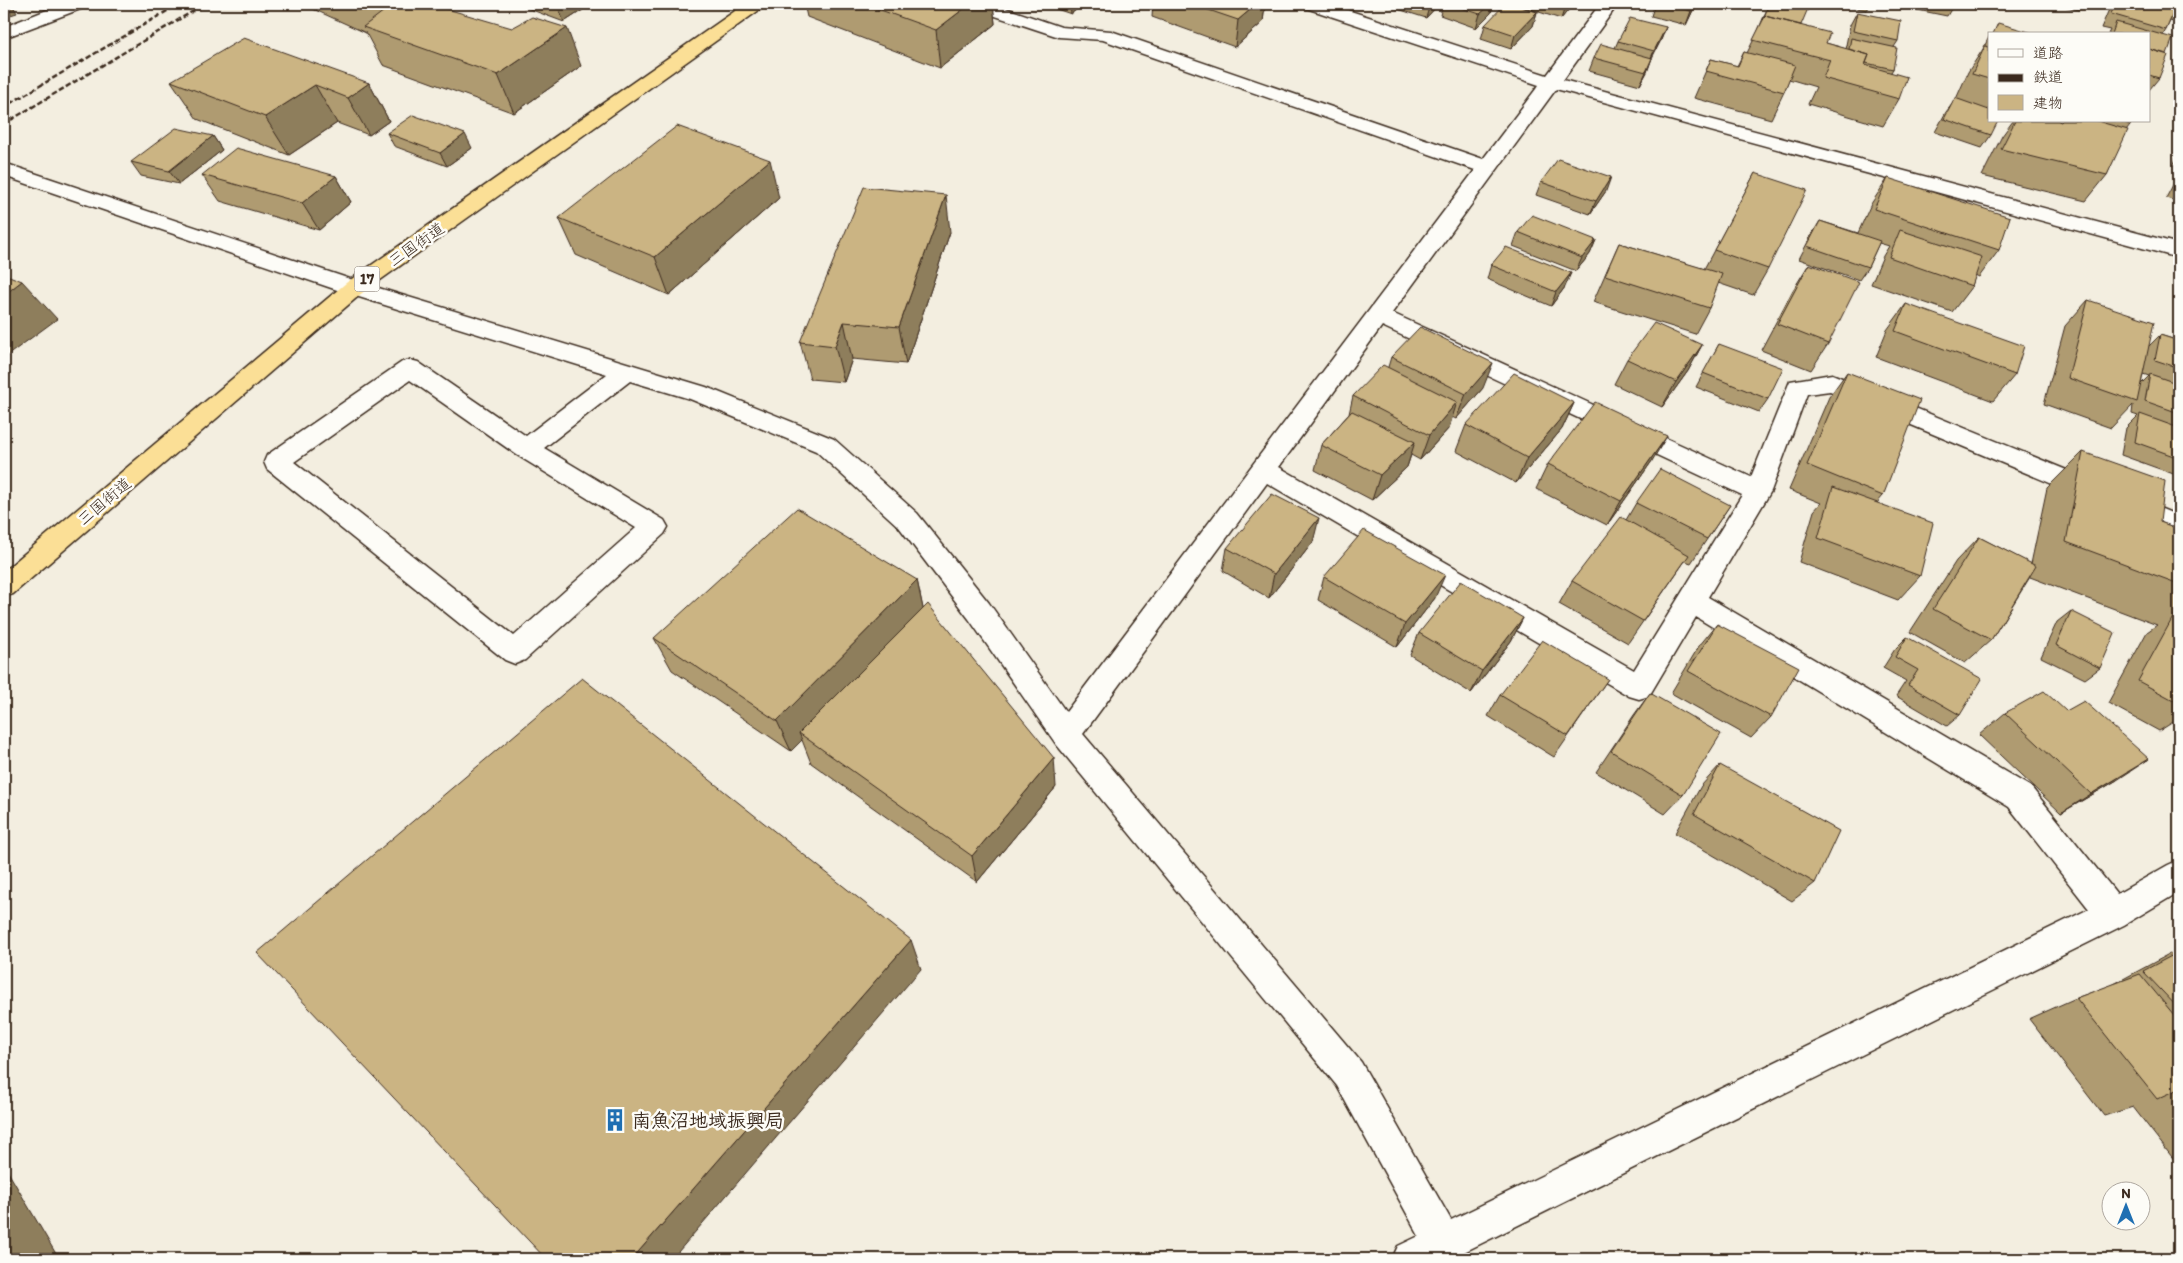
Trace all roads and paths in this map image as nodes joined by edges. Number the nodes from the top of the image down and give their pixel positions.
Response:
1 (77, 4) edge
2 (756, 4) edge
3 (977, 4) edge
4 (1312, 4) edge
5 (1609, 4) edge
6 (4, 33) edge
7 (1550, 82) junction
8 (1487, 167) junction
9 (4, 169) edge
10 (2179, 251) edge
11 (354, 288) junction
12 (1377, 315) junction
13 (626, 370) junction
14 (526, 449) junction
15 (1263, 469) junction
16 (1758, 491) junction
17 (2179, 527) edge
18 (4, 586) edge
19 (1691, 601) junction
20 (1066, 735) junction
21 (2179, 875) edge
22 (2113, 914) junction
23 (1442, 1243) junction
24 (1411, 1259) edge

1 - 6 street
2 - 11 highway, 三国街道 / 17
3 - 8 street
4 - 7 street
5 - 7 street
7 - 8 street
7 - 10 street
8 - 12 street
9 - 11 street
11 - 13 street
11 - 18 highway, 三国街道 / 17
12 - 15 street
12 - 16 street
13 - 14 street
13 - 20 street
14 - 14 street
15 - 19 street
15 - 20 street
16 - 17 street
16 - 19 street
19 - 22 street
20 - 23 street
21 - 22 street
22 - 23 street
23 - 24 street

